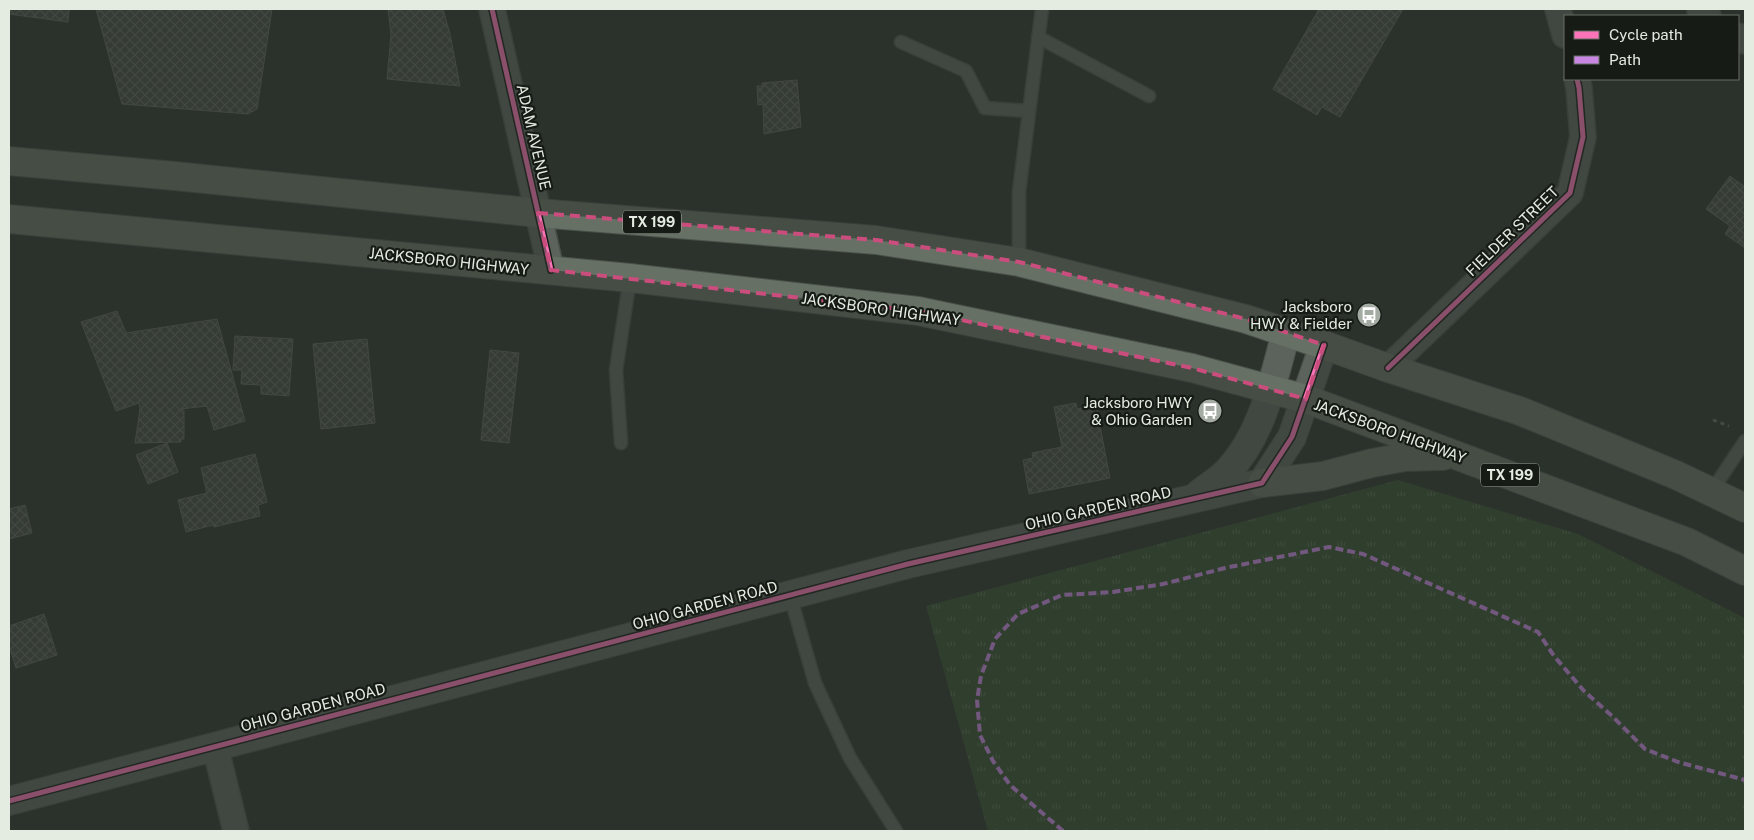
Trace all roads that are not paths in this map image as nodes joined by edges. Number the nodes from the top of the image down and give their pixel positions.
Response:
1 (492, 9) edge
2 (1558, 9) edge
3 (1037, 10) edge
4 (1564, 32) edge
5 (1038, 37) junction
6 (901, 42) dead end
7 (1577, 80) edge
8 (1150, 96) dead end
9 (1029, 112) junction
10 (9, 161) edge
11 (538, 213) junction
12 (9, 220) edge
13 (1019, 262) junction
14 (551, 270) junction
15 (630, 278) junction
16 (1286, 333) junction
17 (1324, 345) junction
18 (1388, 368) junction
19 (1270, 390) junction
20 (1306, 399) junction
21 (621, 442) dead end
22 (1745, 442) edge
23 (1457, 455) junction
24 (1262, 484) junction
25 (1711, 492) junction
26 (1192, 498) junction
27 (1745, 508) edge
28 (1745, 571) edge
29 (790, 595) junction
30 (215, 746) junction
31 (9, 801) edge
32 (236, 831) edge
33 (896, 831) edge

1 - 11 street, ADAM AVENUE
2 - 4 street
3 - 5 lane
5 - 8 lane
5 - 9 lane
6 - 9 lane
7 - 18 street, FIELDER STREET
9 - 13 lane
10 - 11 main road, TX 199
11 - 13 main road, TX 199
11 - 14 street, ADAM AVENUE
12 - 14 main road, JACKSBORO HIGHWAY / TX 199
13 - 16 main road, TX 199
14 - 15 main road, JACKSBORO HIGHWAY / TX 199
15 - 19 main road, JACKSBORO HIGHWAY / TX 199
15 - 21 lane
16 - 17 main road, TX 199
16 - 19 street, OHIO GARDEN ROAD
17 - 18 main road, TX 199
17 - 20 street
18 - 25 main road, TX 199
19 - 20 main road, JACKSBORO HIGHWAY / TX 199
19 - 26 street, OHIO GARDEN ROAD
20 - 23 main road, JACKSBORO HIGHWAY / TX 199
20 - 24 street
22 - 25 lane
23 - 24 main road
23 - 28 main road, JACKSBORO HIGHWAY / TX 199
24 - 26 street, OHIO GARDEN ROAD
25 - 27 main road, TX 199
26 - 29 street, OHIO GARDEN ROAD
29 - 30 street, OHIO GARDEN ROAD
29 - 33 lane
30 - 31 street, OHIO GARDEN ROAD
30 - 32 street

